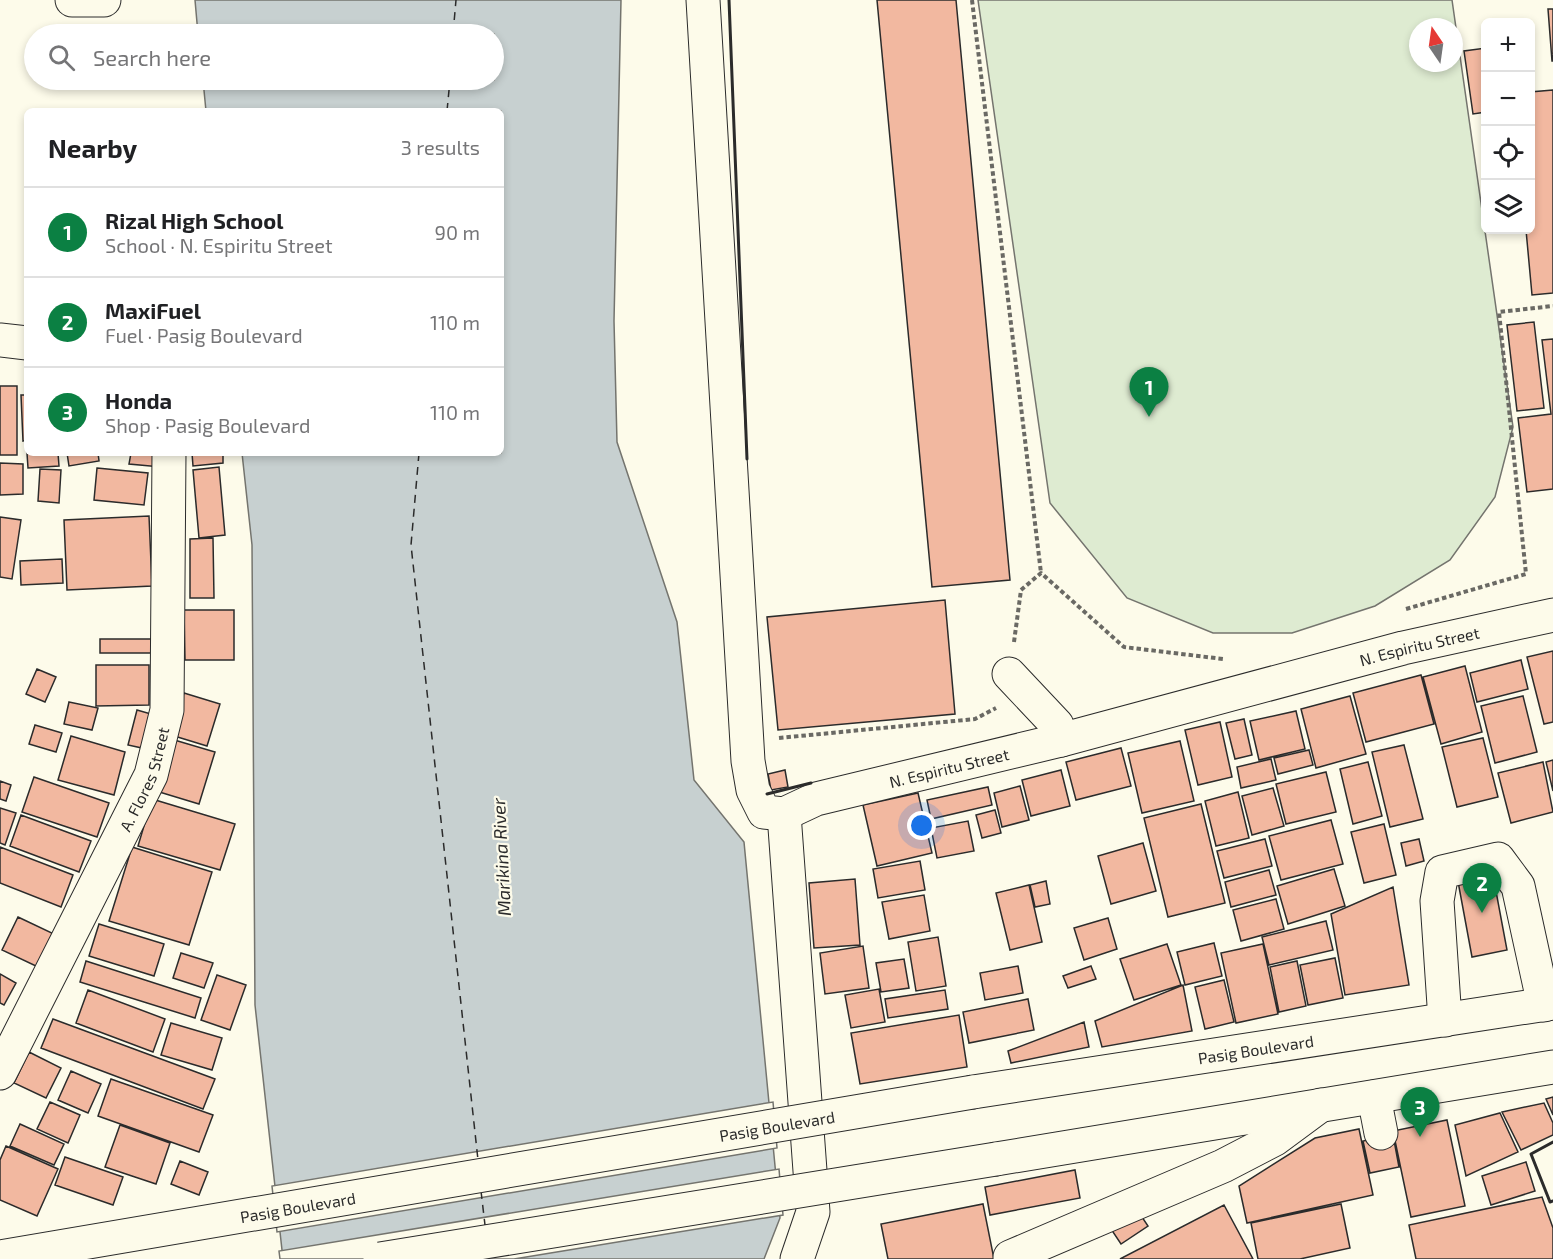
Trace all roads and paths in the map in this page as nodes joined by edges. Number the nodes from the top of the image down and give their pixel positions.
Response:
1 (72, 0) edge
2 (104, 0) edge
3 (704, 0) edge
4 (972, 0) edge
5 (1553, 306) edge
6 (0, 340) edge
7 (24, 343) edge
8 (169, 456) edge
9 (1041, 573) junction
10 (1401, 611) dead end
11 (1553, 615) edge
12 (1230, 660) dead end
13 (1017, 683) junction
14 (772, 739) dead end
15 (1061, 740) junction
16 (784, 814) junction
17 (1549, 1004) edge
18 (1445, 1020) junction
19 (1553, 1067) edge
20 (0, 1073) edge
21 (1374, 1097) junction
22 (1321, 1106) junction
23 (1381, 1133) dead end
24 (0, 1257) edge
25 (1010, 1257) dead end
26 (380, 1259) edge
27 (797, 1259) edge

1 - 2 main road
3 - 16 main road
4 - 9 path
5 - 10 path
6 - 7 main road
8 - 20 main road, A. Flores Street
9 - 12 path
9 - 13 path
11 - 15 main road, N. Espiritu Street
13 - 14 path
13 - 15 main road
15 - 16 main road, N. Espiritu Street
16 - 27 main road
17 - 18 main road, Pasig Boulevard
17 - 18 main road
18 - 24 main road, Pasig Boulevard, bridge
19 - 21 main road
21 - 22 main road
21 - 23 main road
22 - 25 main road
22 - 26 main road, bridge

